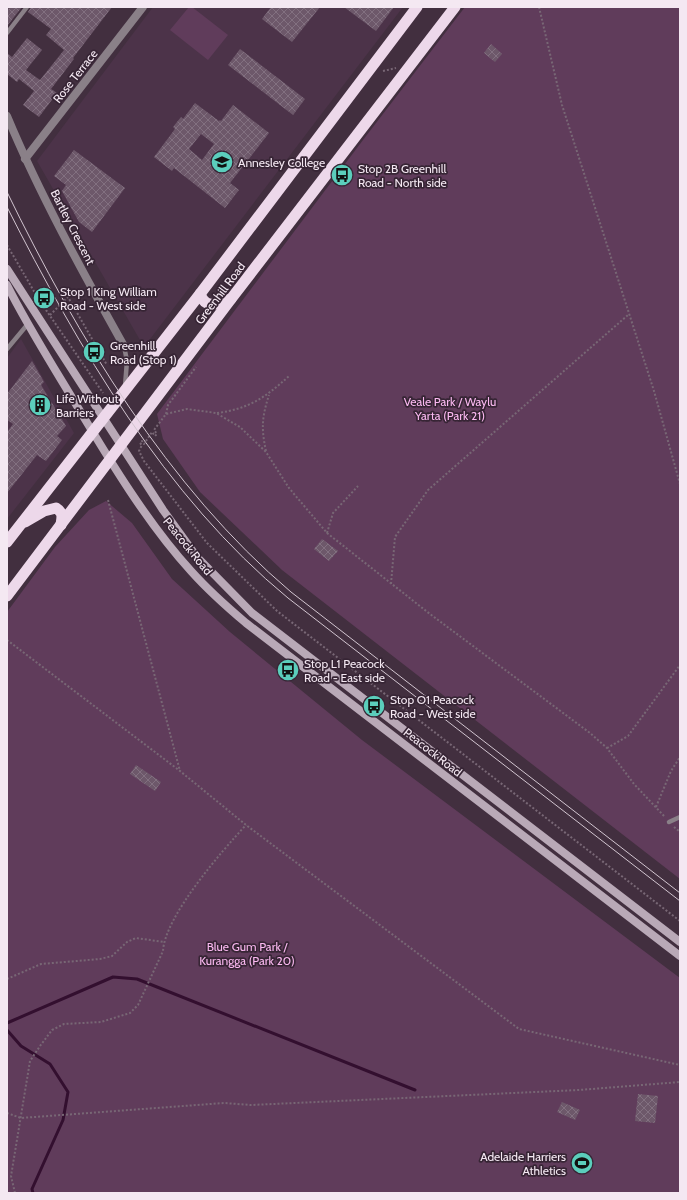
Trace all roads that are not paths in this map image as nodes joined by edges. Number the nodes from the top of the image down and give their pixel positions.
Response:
1 (27, 7) edge
2 (144, 7) edge
3 (417, 7) edge
4 (455, 7) edge
5 (7, 33) edge
6 (7, 116) edge
7 (25, 159) junction
8 (7, 269) edge
9 (7, 285) edge
10 (200, 294) junction
11 (231, 299) junction
12 (27, 325) junction
13 (124, 346) joint
14 (7, 349) edge
15 (125, 390) junction
16 (103, 418) junction
17 (92, 432) junction
18 (121, 446) junction
19 (110, 460) junction
20 (21, 524) junction
21 (61, 525) junction
22 (7, 542) edge
23 (7, 596) edge
24 (680, 817) edge
25 (669, 822) road end
26 (596, 877) junction
27 (589, 886) junction
28 (680, 942) edge
29 (680, 956) edge

1 - 5 lane
2 - 7 street, Rose Terrace
3 - 10 highway, Greenhill Road
4 - 11 highway, Greenhill Road
6 - 7 street, Bartley Crescent
7 - 13 street, Bartley Crescent
8 - 16 main road, Peacock Road
9 - 12 main road, Peacock Road
10 - 11 highway
10 - 15 highway, Greenhill Road
11 - 18 highway, Greenhill Road
12 - 14 lane
12 - 17 main road, Peacock Road
13 - 15 lane
15 - 16 highway, Greenhill Road
16 - 17 highway, Greenhill Road
16 - 18 main road, Peacock Road
17 - 19 main road, Peacock Road
17 - 20 highway, Greenhill Road
18 - 19 highway, Greenhill Road
18 - 26 main road, Peacock Road
19 - 21 highway, Greenhill Road
19 - 27 main road, Peacock Road
20 - 21 highway
20 - 22 highway, Greenhill Road
21 - 23 highway, Greenhill Road
24 - 25 lane
26 - 27 main road
26 - 28 main road, Peacock Road
27 - 29 main road, Peacock Road

